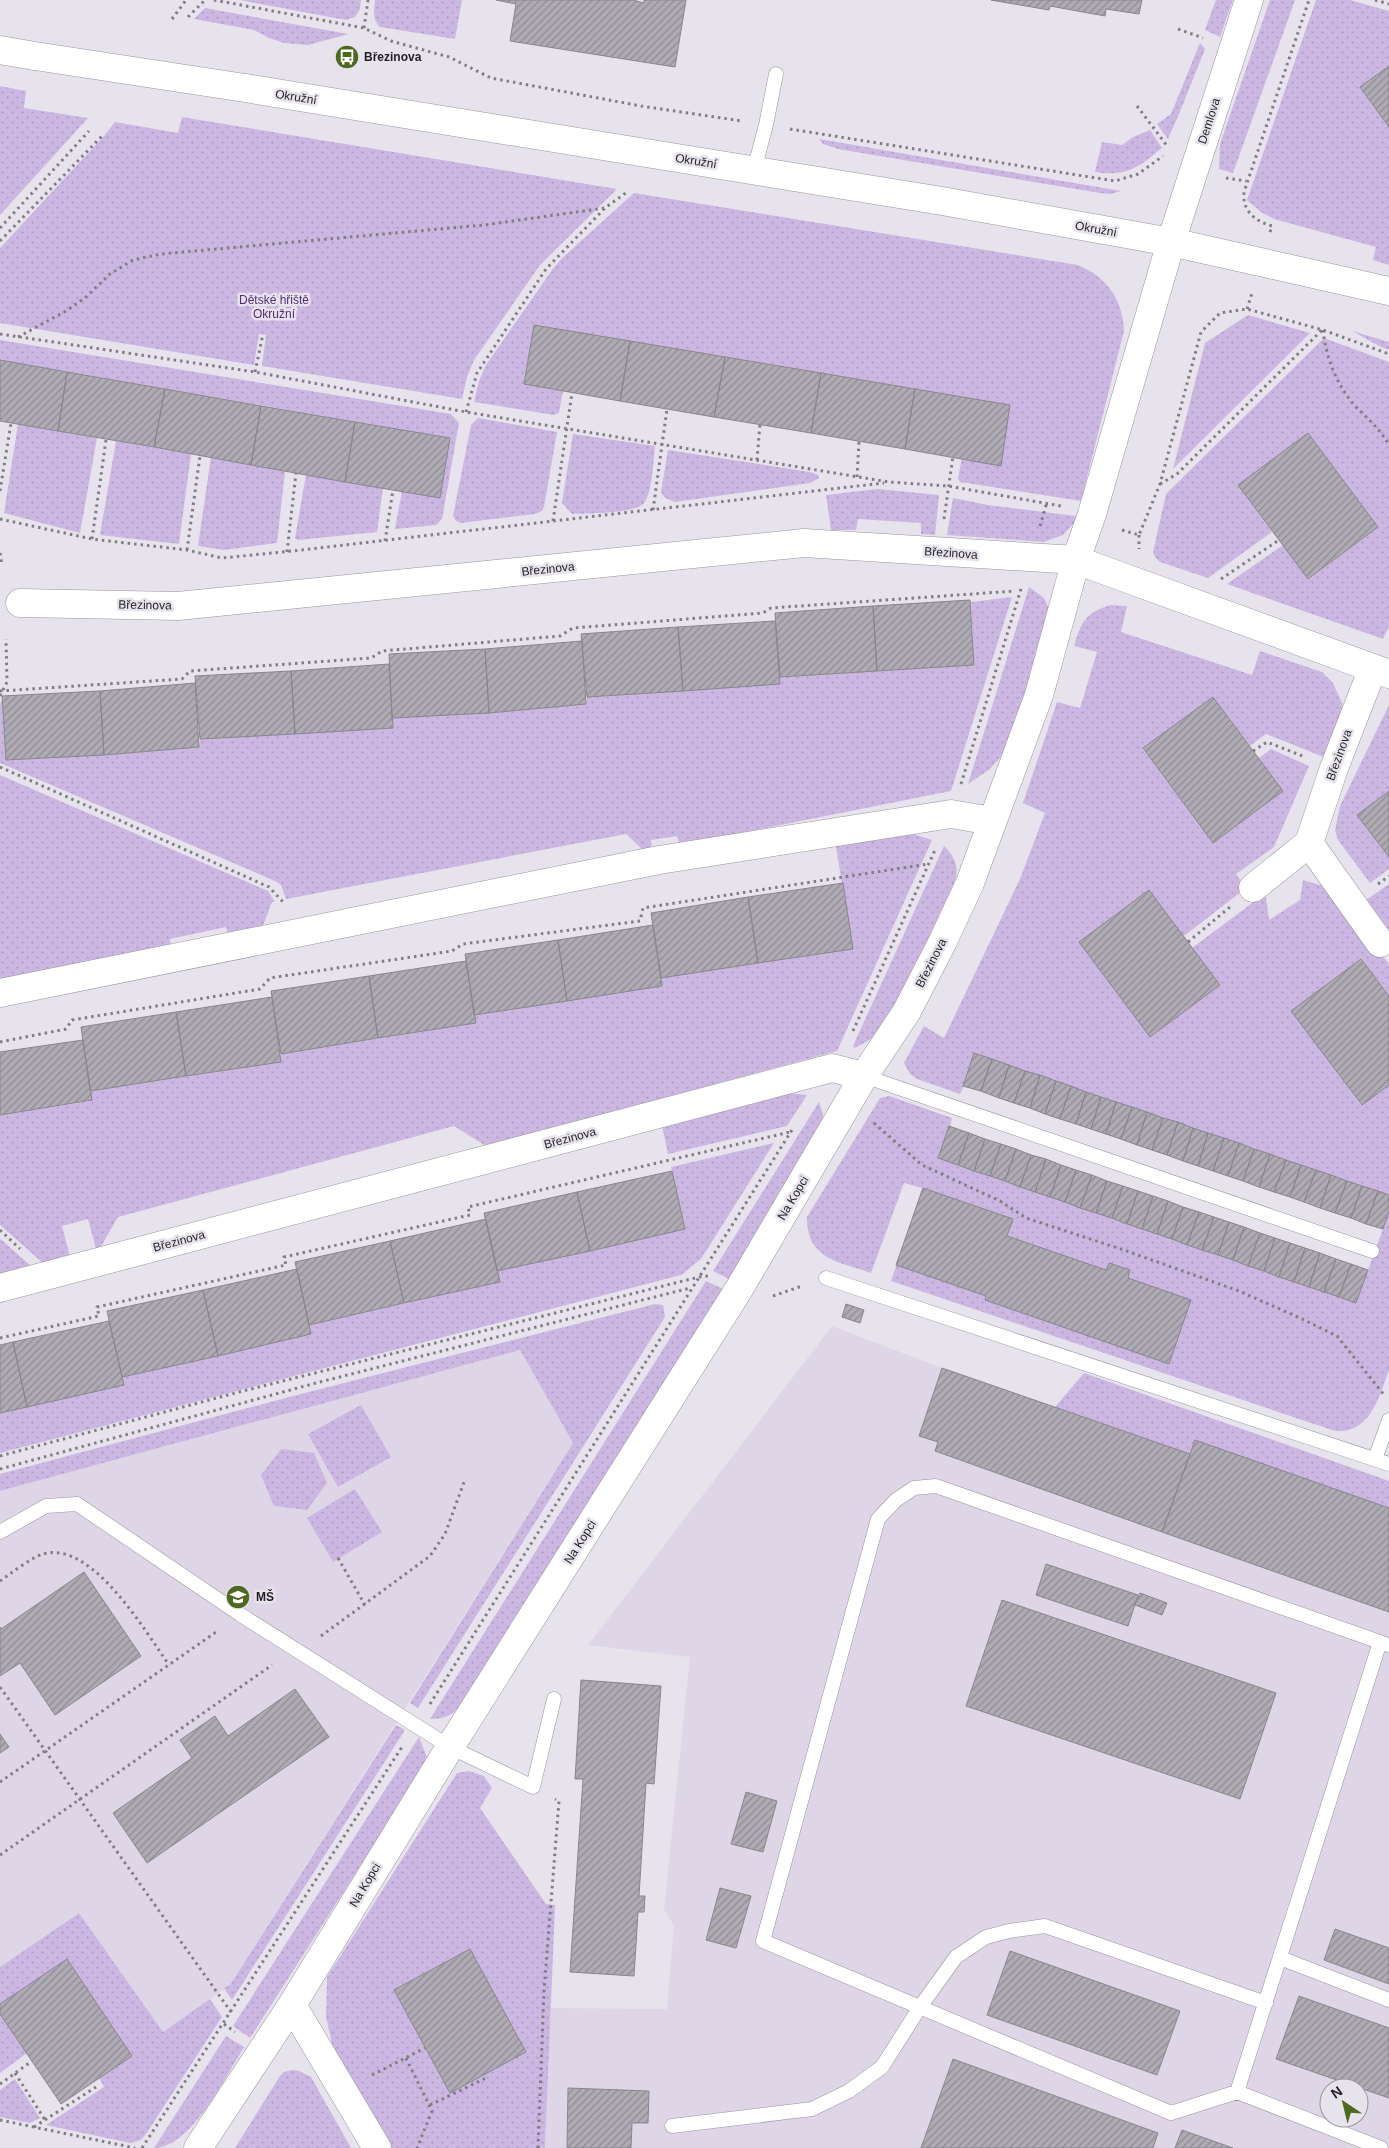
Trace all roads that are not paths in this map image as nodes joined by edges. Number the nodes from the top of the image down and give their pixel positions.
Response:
1 (1249, 0) edge
2 (0, 50) edge
3 (776, 74) dead end
4 (754, 170) junction
5 (1171, 242) junction
6 (1389, 291) edge
7 (1076, 560) junction
8 (20, 603) dead end
9 (1381, 671) edge
10 (992, 821) junction
11 (1309, 843) junction
12 (1253, 888) road end
13 (1380, 943) dead end
14 (0, 993) edge
15 (864, 1076) junction
16 (1372, 1251) dead end
17 (826, 1278) road end
18 (0, 1288) edge
19 (1389, 1420) edge
20 (1376, 1459) junction
21 (1389, 1464) edge
22 (0, 1532) edge
23 (1385, 1644) edge
24 (554, 1700) dead end
25 (450, 1747) junction
26 (1280, 1958) junction
27 (1389, 2000) edge
28 (1266, 2003) junction
29 (292, 2005) junction
30 (920, 2007) junction
31 (1237, 2092) junction
32 (672, 2126) dead end
33 (198, 2148) edge
34 (376, 2148) edge
35 (1381, 2148) edge

1 - 5 street, Demlova
2 - 4 street, Okružní, bridge
3 - 4 lane
4 - 5 street, Okružní
5 - 6 street, Okružní
5 - 7 street, Březinova
7 - 8 street, Březinova
7 - 9 street, Březinova
7 - 10 street, Březinova
9 - 11 street, Březinova
10 - 14 street
10 - 15 street, Březinova
11 - 12 street
11 - 13 street
15 - 16 lane
15 - 18 street, Březinova
15 - 25 street, Na Kopci
17 - 20 lane
19 - 20 lane
20 - 21 lane
22 - 25 lane
23 - 26 lane
23 - 30 lane
24 - 25 lane
25 - 29 street, Na Kopci
26 - 27 lane
26 - 28 lane
28 - 30 lane
28 - 31 lane
29 - 33 street, Na Kopci
29 - 34 street
30 - 31 lane
30 - 32 lane
31 - 35 lane

